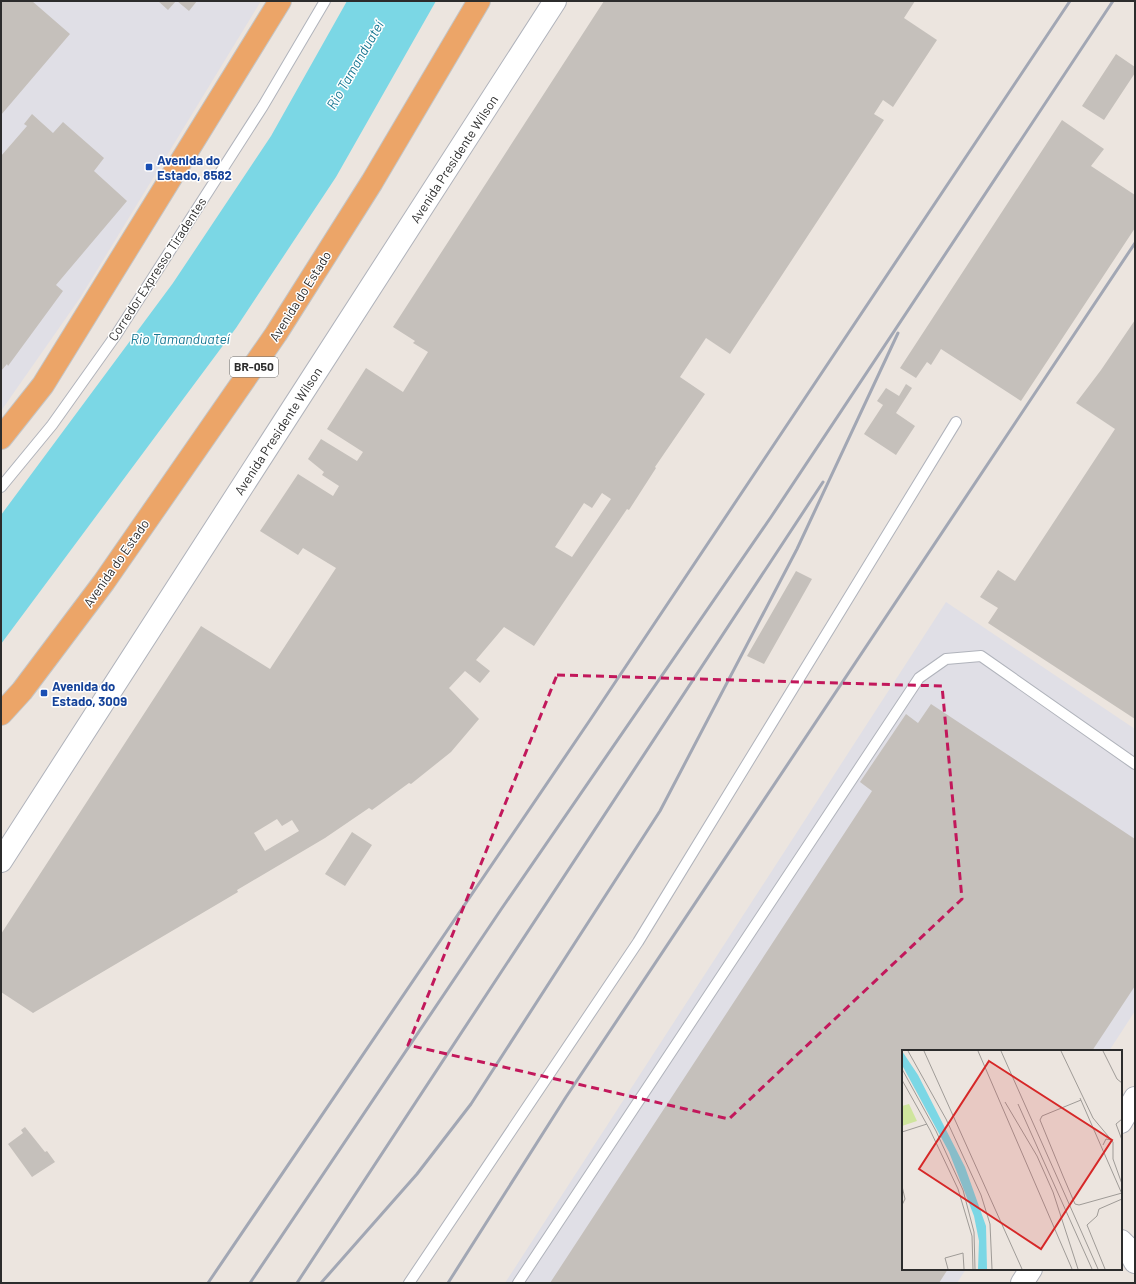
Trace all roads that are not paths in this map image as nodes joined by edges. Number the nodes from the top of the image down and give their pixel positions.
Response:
1 (280, 1) edge
2 (325, 1) edge
3 (480, 1) edge
4 (555, 1) edge
5 (956, 422) dead end
6 (1, 438) edge
7 (1, 487) edge
8 (1, 714) edge
9 (1135, 764) edge
10 (1, 861) edge
11 (1135, 1098) edge
12 (1122, 1120) edge
13 (1122, 1242) edge
14 (1135, 1262) edge
15 (1030, 1270) edge
16 (410, 1283) edge
17 (518, 1283) edge
18 (1022, 1283) edge

1 - 6 highway
2 - 7 lane, Corredor Expresso Tiradentes
3 - 8 highway, Avenida do Estado / BR-050
4 - 10 main road, Avenida Presidente Wilson
5 - 16 lane
9 - 17 lane
11 - 12 main road
13 - 14 main road
15 - 18 main road

